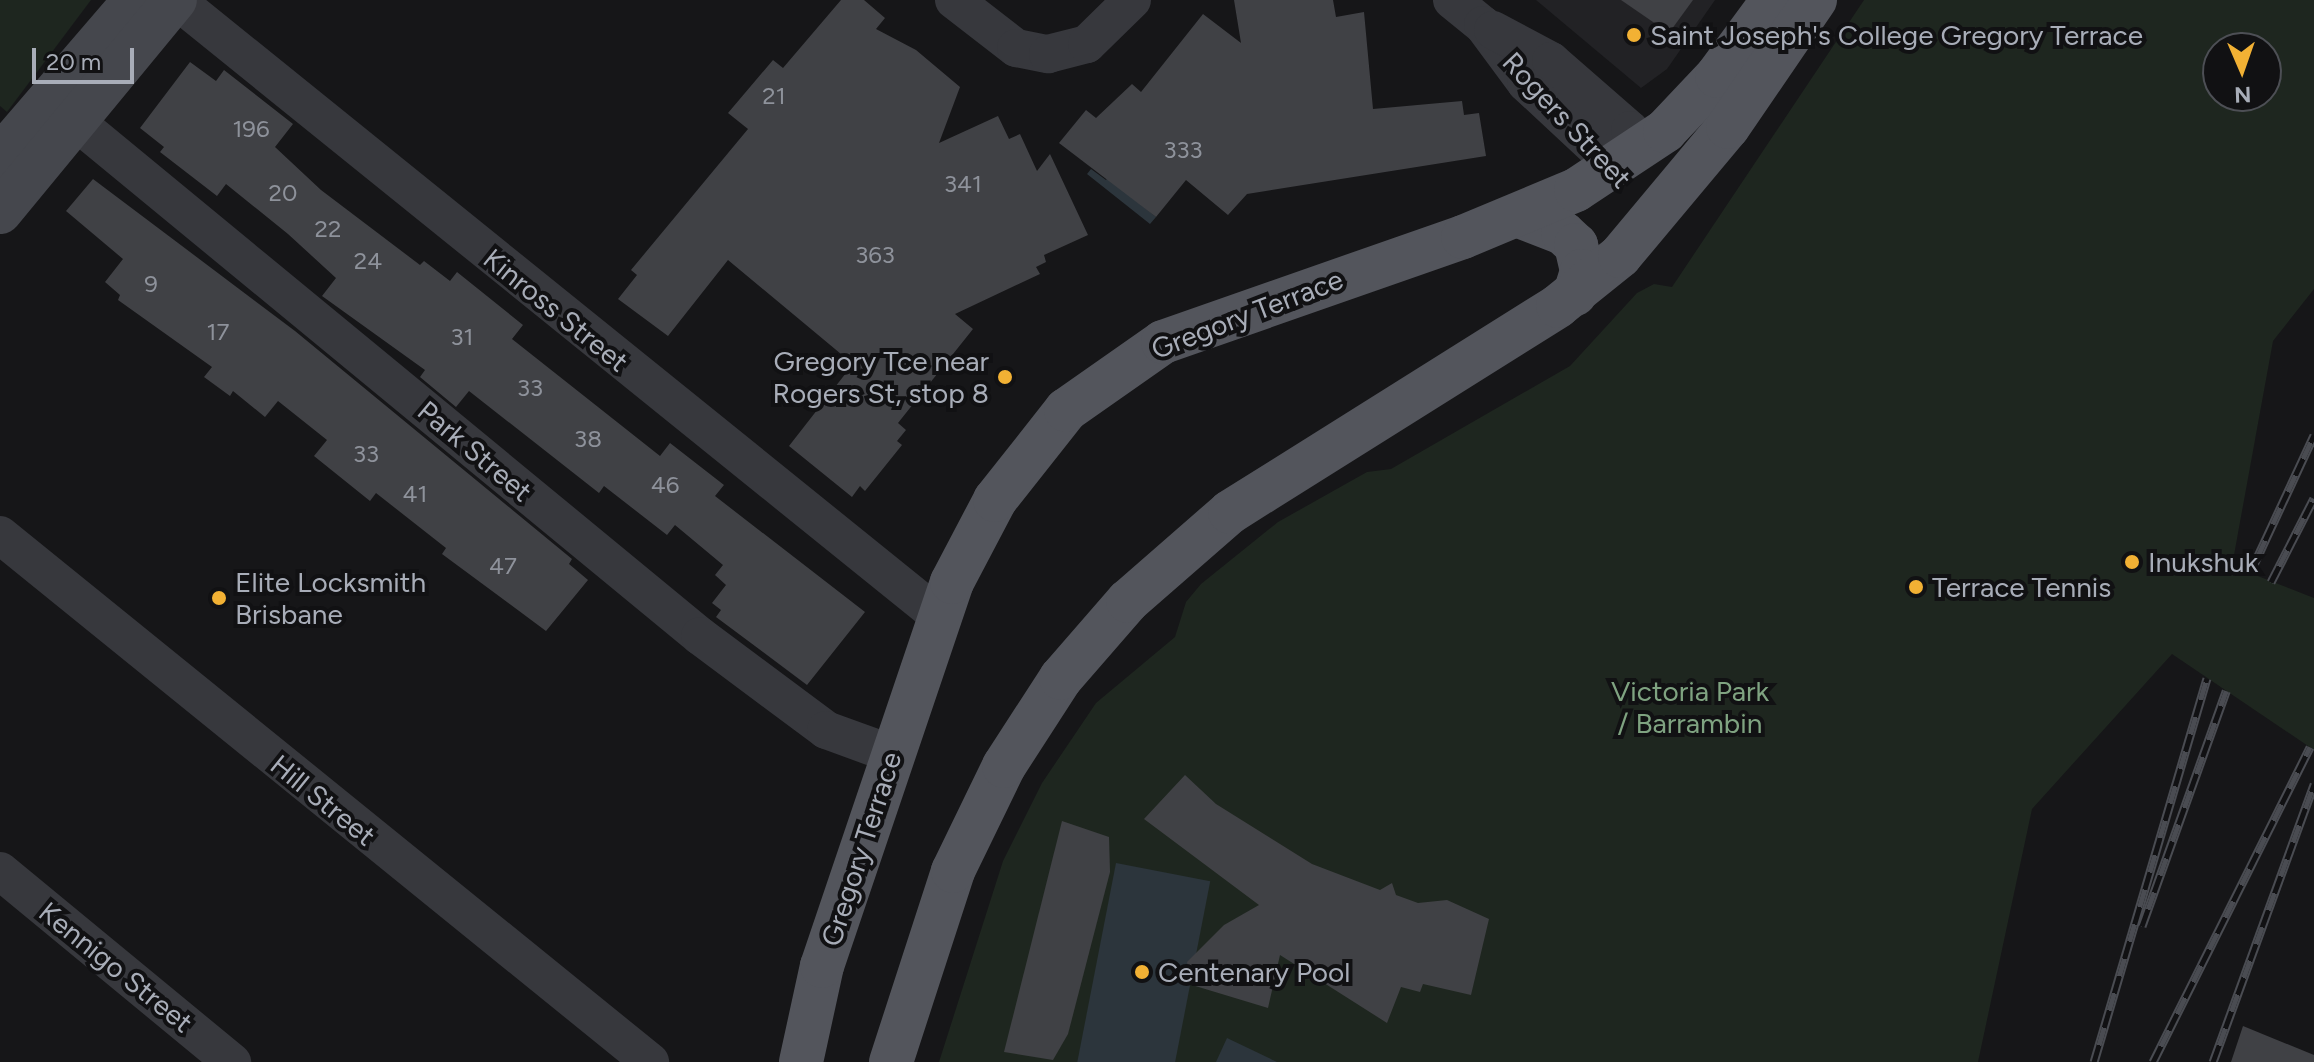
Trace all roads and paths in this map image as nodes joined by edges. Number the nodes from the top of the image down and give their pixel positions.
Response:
1 (135, 0) edge
2 (176, 0) edge
3 (954, 0) edge
4 (1132, 0) edge
5 (1452, 0) edge
6 (1773, 0) edge
7 (1815, 0) edge
8 (75, 121) junction
9 (0, 157) edge
10 (1628, 157) junction
11 (0, 212) edge
12 (1519, 216) junction
13 (1654, 222) junction
14 (1575, 294) junction
15 (0, 535) edge
16 (939, 616) junction
17 (892, 754) junction
18 (0, 871) edge
19 (232, 1062) edge
20 (650, 1062) edge
21 (801, 1062) edge
22 (891, 1062) edge

1 - 9 main road
2 - 8 main road
2 - 16 street, Kinross Street
3 - 4 street
5 - 10 street, Rogers Street
6 - 10 main road, Gregory Terrace
7 - 13 main road
8 - 11 main road
8 - 17 street, Park Street
10 - 12 main road, Gregory Terrace
10 - 13 main road, Rogers Street
12 - 14 main road
12 - 16 main road, Gregory Terrace
13 - 14 main road
14 - 22 main road
15 - 20 street, Hill Street
16 - 17 main road, Gregory Terrace
17 - 21 main road, Gregory Terrace
18 - 19 street, Kennigo Street

